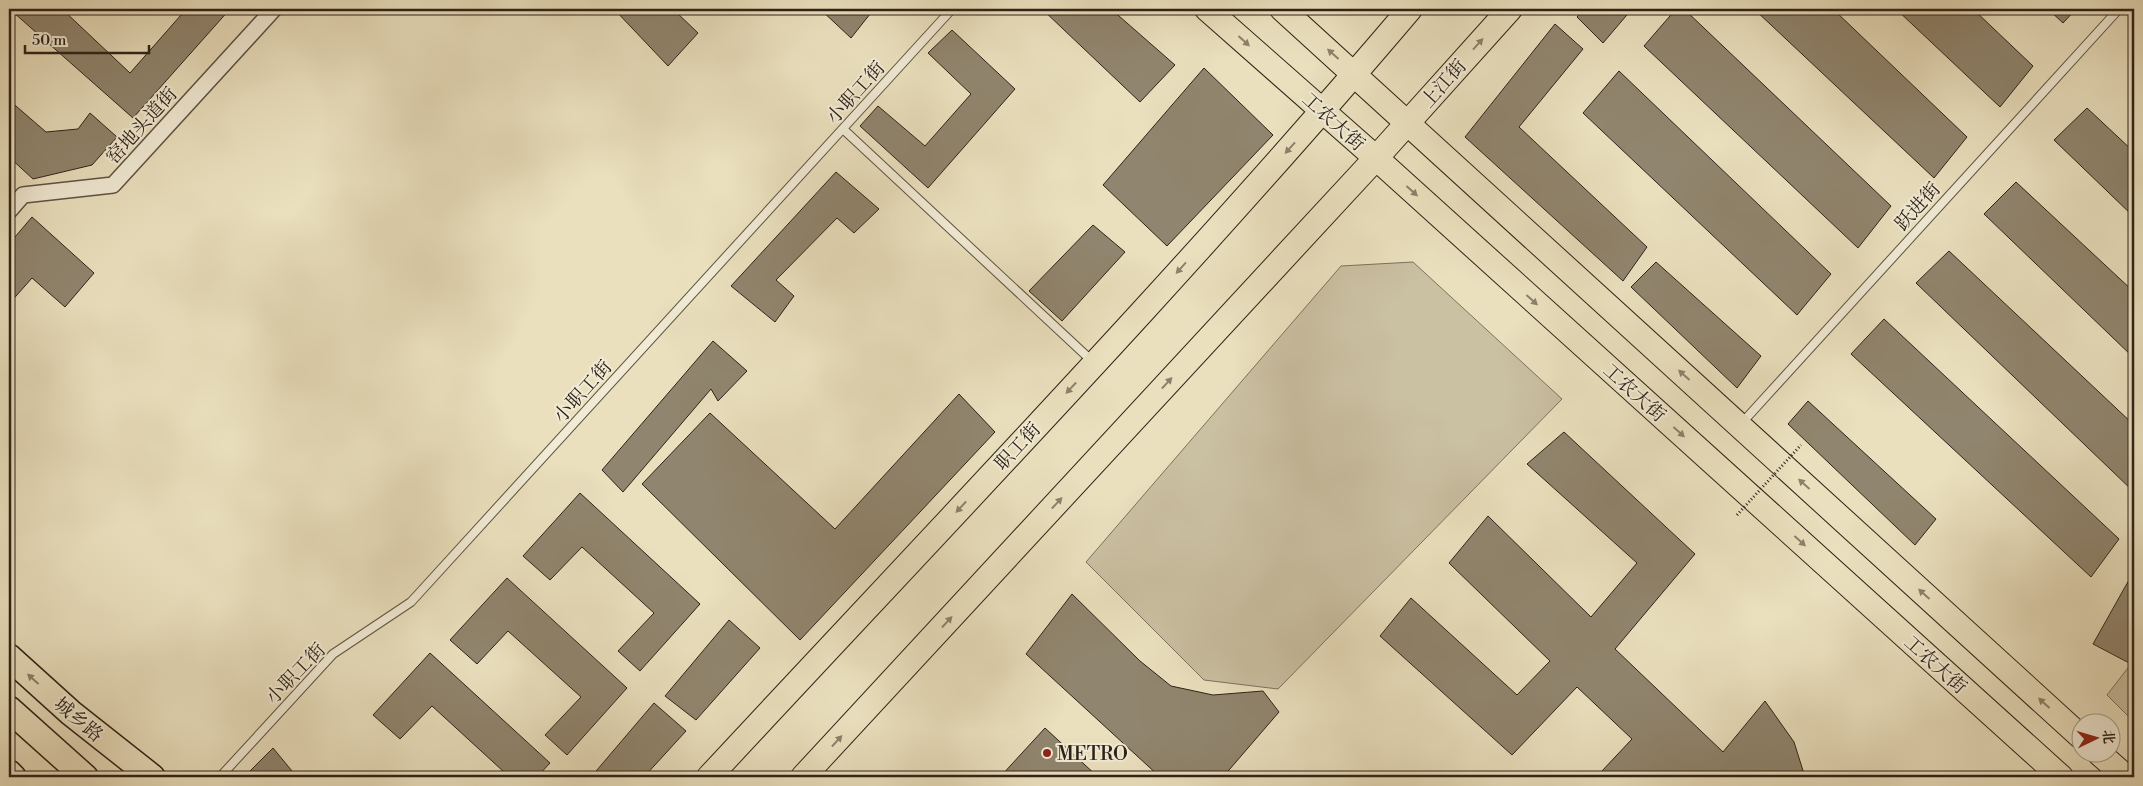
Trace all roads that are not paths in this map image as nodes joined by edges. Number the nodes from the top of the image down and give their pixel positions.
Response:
1 (274, 9) edge
2 (952, 9) edge
3 (1207, 9) edge
4 (1282, 9) edge
5 (1410, 9) edge
6 (1510, 9) edge
7 (2119, 9) edge
8 (1355, 74) junction
9 (1323, 112) junction
10 (1408, 122) junction
11 (842, 129) junction
12 (1376, 158) junction
13 (9, 211) edge
14 (1094, 363) junction
15 (1739, 425) junction
16 (9, 657) edge
17 (9, 709) edge
18 (2070, 727) edge
19 (9, 730) edge
20 (2111, 764) edge
21 (9, 773) edge
22 (13, 777) edge
23 (61, 777) edge
24 (85, 777) edge
25 (152, 777) edge
26 (220, 777) edge
27 (709, 777) edge
28 (804, 777) edge
29 (2062, 777) edge
30 (2126, 777) edge

1 - 13 street, 窑地头道街
2 - 11 lane, 小职工街
3 -> 9 main road, 工农大街
8 -> 4 main road
5 - 8 main road
10 -> 6 main road, 上江街
7 - 15 lane, 跃进街
8 - 9 main road
8 - 10 main road
9 - 12 main road, 工农大街
9 -> 14 main road, 职工街
10 - 12 main road, 上江街
15 -> 10 main road
11 - 14 lane
11 - 26 lane, 小职工街
28 -> 12 main road
12 -> 29 main road, 工农大街
14 -> 27 main road, 职工街
18 -> 15 main road
25 -> 16 highway, 城乡路
17 - 24 highway
19 - 23 highway
20 - 30 main road
21 - 22 highway

